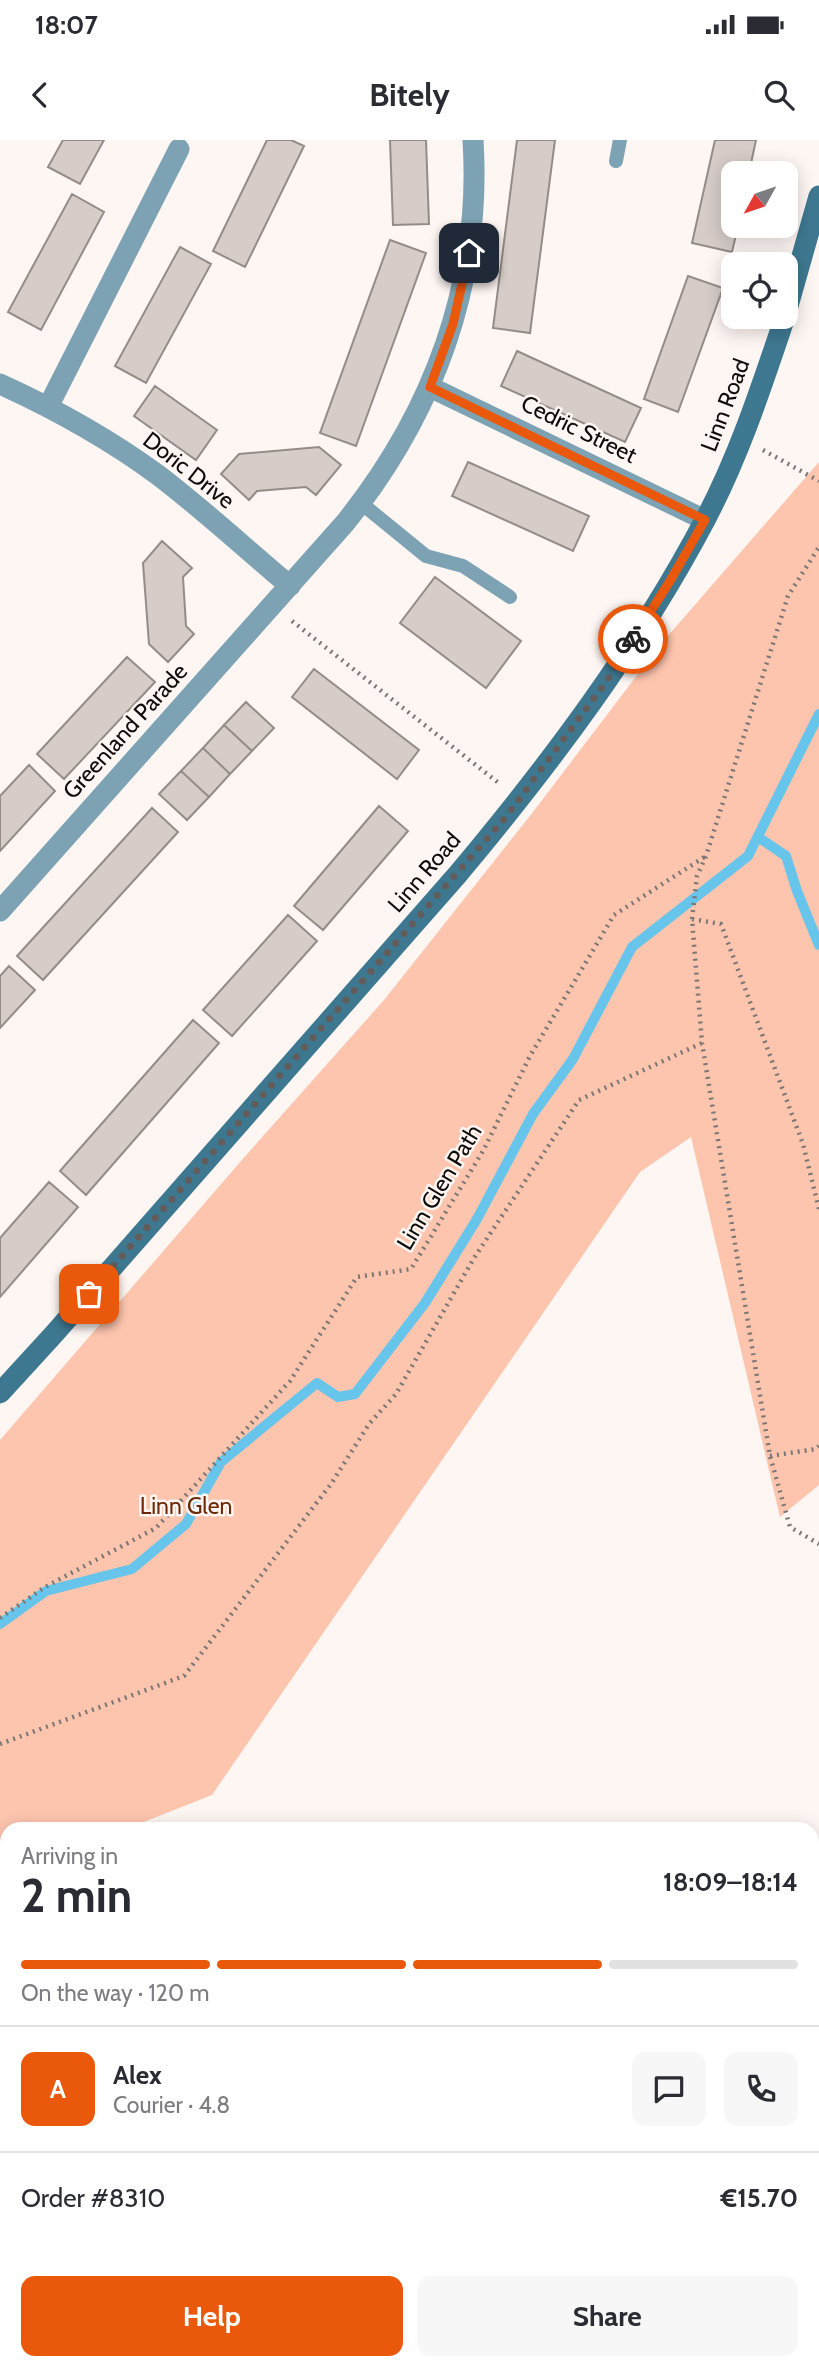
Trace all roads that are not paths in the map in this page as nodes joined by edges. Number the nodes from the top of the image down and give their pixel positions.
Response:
1 (473, 140) edge
2 (620, 140) edge
3 (179, 149) dead end
4 (616, 161) dead end
5 (819, 196) edge
6 (798, 270) edge
7 (780, 329) edge
8 (0, 384) edge
9 (430, 387) junction
10 (48, 407) junction
11 (361, 503) junction
12 (705, 520) junction
13 (290, 586) junction
14 (510, 597) dead end
15 (0, 911) edge
16 (0, 1393) edge

1 - 9 street, Greenland Parade
2 - 4 lane
3 - 10 street
5 - 6 street, Linn Road
7 - 12 street, Linn Road
8 - 10 street, Doric Drive
9 - 11 street, Greenland Parade
9 - 12 street, Cedric Street
10 - 13 street, Doric Drive
11 - 13 street, Greenland Parade
11 - 14 lane
12 - 16 street, Linn Road
13 - 15 street, Greenland Parade

